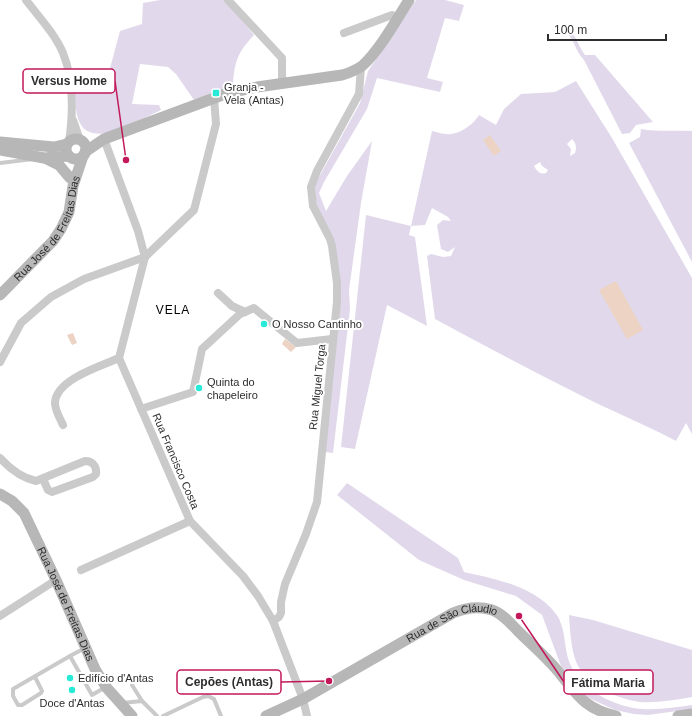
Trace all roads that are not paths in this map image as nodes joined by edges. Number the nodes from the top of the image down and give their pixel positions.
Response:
1 (26, 0) edge
2 (228, 0) edge
3 (410, 0) edge
4 (398, 17) junction
5 (344, 33) dead end
6 (361, 66) junction
7 (282, 84) junction
8 (214, 98) junction
9 (104, 139) junction
10 (0, 142) edge
11 (76, 149) junction
12 (0, 150) edge
13 (41, 157) junction
14 (0, 163) edge
15 (72, 182) junction
16 (145, 257) junction
17 (218, 293) dead end
18 (0, 295) edge
19 (245, 312) junction
20 (332, 339) junction
21 (119, 358) junction
22 (0, 362) edge
23 (142, 409) junction
24 (63, 425) dead end
25 (0, 458) edge
26 (43, 479) junction
27 (0, 494) edge
28 (190, 521) junction
29 (81, 570) dead end
30 (56, 580) junction
31 (0, 616) edge
32 (273, 621) junction
33 (85, 648) junction
34 (70, 656) junction
35 (35, 676) junction
36 (132, 685) dead end
37 (106, 687) junction
38 (303, 699) junction
39 (142, 701) junction
40 (120, 704) junction
41 (692, 714) edge
42 (132, 716) edge
43 (157, 716) edge
44 (163, 716) edge
45 (221, 716) edge
46 (266, 716) edge
47 (307, 716) edge
48 (616, 716) edge
49 (678, 716) edge

1 - 11 street
2 - 7 street
3 - 4 street
4 - 5 street
4 - 6 street
6 - 7 street
6 - 20 street, Rua Miguel Torga
7 - 8 street
8 - 9 street
8 - 16 street
9 - 11 street
9 - 16 street
10 - 11 street
11 - 13 street
11 - 15 street, Rua José de Freitas Dias
12 - 13 street
13 - 14 lane
13 - 15 street
15 - 18 street, Rua José de Freitas Dias
16 - 21 street
16 - 22 street
17 - 19 street
19 - 20 street
19 - 23 street
20 - 32 street, Rua Miguel Torga
21 - 23 street, Rua Francisco Costa
21 - 24 street
23 - 28 street, Rua Francisco Costa
25 - 26 street
26 - 26 street
27 - 30 street, Rua José de Freitas Dias
28 - 29 street
28 - 32 street, Rua Francisco Costa
30 - 31 street
30 - 33 street, Rua José de Freitas Dias
32 - 38 street, Rua Francisco Costa
33 - 34 lane
33 - 37 street, Rua José de Freitas Dias
34 - 35 lane
34 - 37 lane
35 - 35 lane
36 - 39 lane
37 - 40 street, Rua José de Freitas Dias
38 - 46 street, Rua de São Cláudio
38 - 47 street, Rua Francisco Costa
38 - 48 street, Rua de São Cláudio
39 - 40 lane
39 - 43 lane
40 - 42 street, Rua José de Freitas Dias
41 - 49 street
44 - 45 lane

